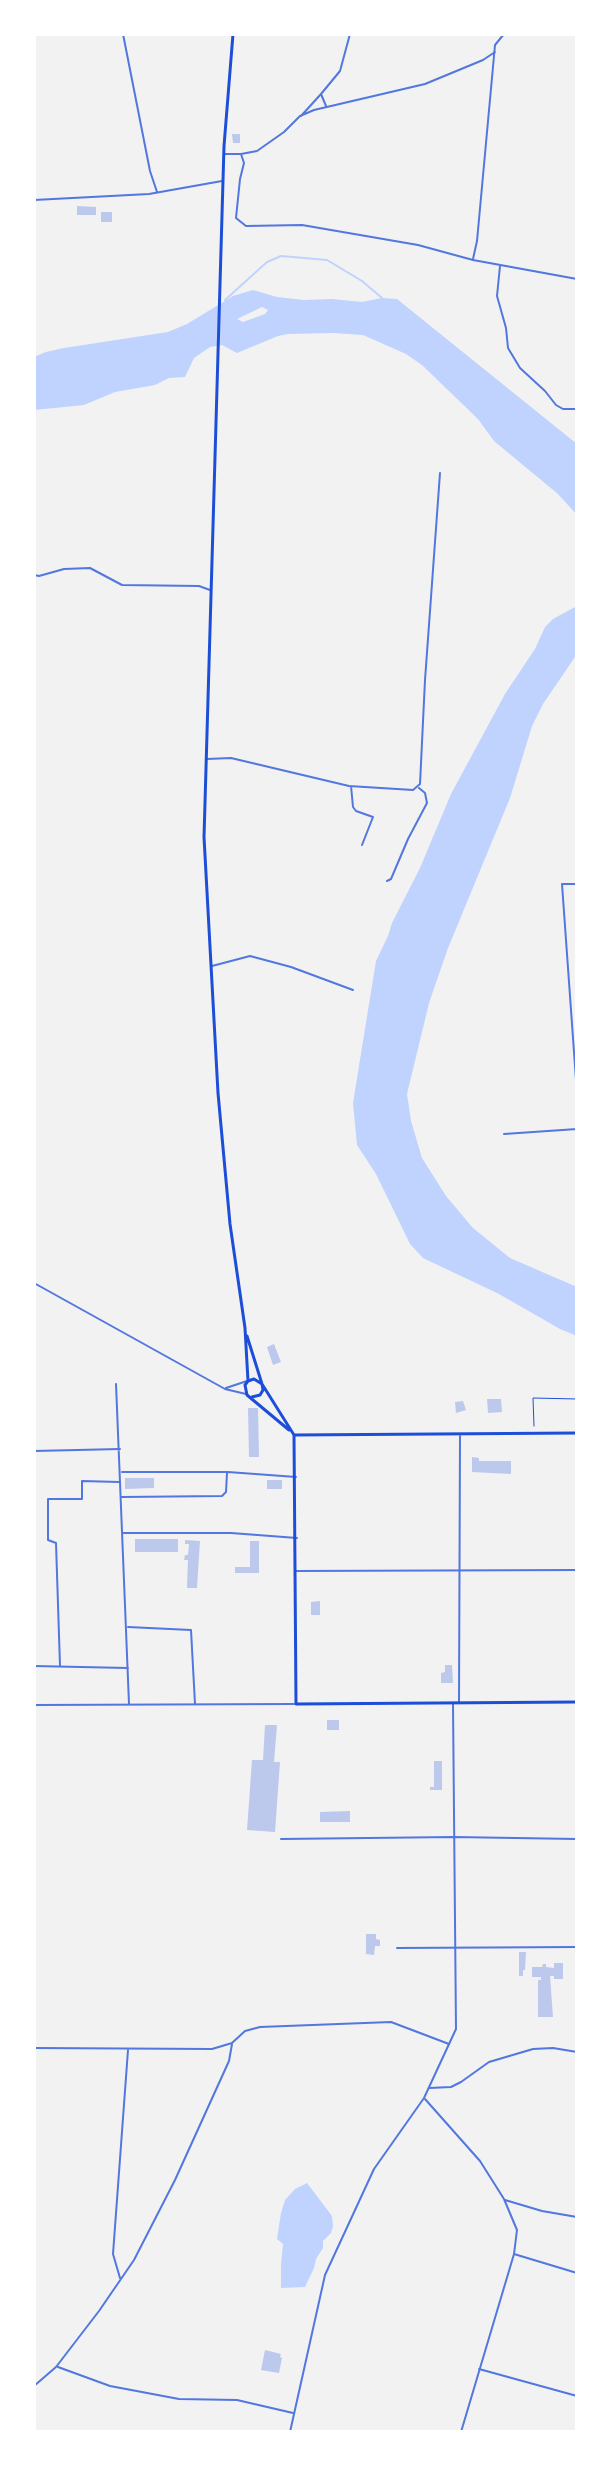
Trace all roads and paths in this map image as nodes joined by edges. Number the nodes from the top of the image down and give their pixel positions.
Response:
1 (123, 34) edge
2 (233, 34) edge
3 (350, 34) edge
4 (504, 34) edge
5 (495, 52) junction
6 (321, 94) junction
7 (326, 107) junction
8 (300, 116) junction
9 (223, 154) junction
10 (241, 154) junction
11 (223, 181) junction
12 (158, 193) junction
13 (34, 200) edge
14 (473, 260) junction
15 (500, 265) junction
16 (577, 279) edge
17 (577, 409) edge
18 (440, 473) dead end
19 (34, 575) edge
20 (210, 590) junction
21 (206, 759) junction
22 (351, 786) junction
23 (417, 786) junction
24 (362, 845) dead end
25 (387, 881) dead end
26 (577, 884) edge
27 (211, 966) junction
28 (353, 990) dead end
29 (577, 1094) edge
30 (577, 1129) edge
31 (504, 1134) dead end
32 (577, 1167) edge
33 (576, 1190) edge
34 (34, 1283) edge
35 (245, 1328) junction
36 (248, 1381) junction
37 (116, 1384) dead end
38 (262, 1384) junction
39 (225, 1389) junction
40 (250, 1396) junction
41 (577, 1399) edge
42 (534, 1433) junction
43 (577, 1433) edge
44 (460, 1434) junction
45 (294, 1435) junction
46 (120, 1449) junction
47 (34, 1451) edge
48 (121, 1472) junction
49 (228, 1472) junction
50 (296, 1477) junction
51 (121, 1482) junction
52 (122, 1497) junction
53 (123, 1533) junction
54 (297, 1538) junction
55 (460, 1570) junction
56 (577, 1570) edge
57 (296, 1571) junction
58 (126, 1627) junction
59 (34, 1666) edge
60 (60, 1666) junction
61 (128, 1668) junction
62 (577, 1702) edge
63 (456, 1703) junction
64 (129, 1704) junction
65 (195, 1704) junction
66 (296, 1704) junction
67 (34, 1705) edge
68 (454, 1837) junction
69 (281, 1839) dead end
70 (577, 1839) edge
71 (455, 1947) junction
72 (577, 1947) edge
73 (397, 1948) dead end
74 (232, 2043) junction
75 (450, 2044) junction
76 (34, 2048) edge
77 (128, 2049) junction
78 (577, 2052) edge
79 (429, 2088) junction
80 (424, 2098) junction
81 (504, 2199) junction
82 (577, 2217) edge
83 (514, 2254) junction
84 (577, 2273) edge
85 (120, 2279) junction
86 (56, 2367) junction
87 (478, 2369) junction
88 (34, 2386) edge
89 (577, 2396) edge
90 (294, 2414) junction
91 (290, 2432) edge
92 (461, 2432) edge

1 - 12 street
2 - 9 main road
3 - 6 street
4 - 5 street
5 - 7 street
5 - 14 street
6 - 7 street
6 - 8 street
7 - 8 street
8 - 10 street
9 - 10 street
9 - 11 main road
10 - 14 street
11 - 12 street
11 - 20 main road
12 - 13 street
14 - 15 street
15 - 16 street
15 - 17 street
18 - 23 street
19 - 20 street
20 - 21 main road
21 - 22 street
21 - 27 main road
22 - 23 street
22 - 24 street
23 - 25 street
26 - 29 street
27 - 28 street
27 - 35 main road
30 - 31 street
32 - 33 street
34 - 39 street
35 - 36 main road
35 - 38 main road
36 - 38 main road
36 - 39 street
36 - 40 main road
37 - 46 street
38 - 40 main road
38 - 45 main road
39 - 40 street
40 - 45 main road
41 - 42 path
42 - 43 main road
42 - 44 main road
44 - 45 main road
44 - 55 street
45 - 50 main road
46 - 47 street
46 - 48 street
48 - 49 street
48 - 51 street
49 - 50 street
49 - 52 street
50 - 54 main road
51 - 52 street
51 - 60 street
52 - 53 street
53 - 54 street
53 - 58 street
54 - 57 main road
55 - 56 street
55 - 57 street
55 - 63 street
57 - 66 main road
58 - 61 street
58 - 65 street
59 - 60 street
60 - 61 street
61 - 64 street
62 - 63 main road
63 - 66 main road
63 - 68 street
64 - 65 street
64 - 67 street
65 - 66 street
68 - 69 street
68 - 70 street
68 - 71 street
71 - 72 street
71 - 73 street
71 - 75 street
74 - 75 street
74 - 77 street
74 - 85 street
75 - 79 street
76 - 77 street
77 - 85 street
78 - 79 street
79 - 80 street
80 - 81 street
80 - 90 street
81 - 82 street
81 - 83 street
83 - 84 street
83 - 87 street
85 - 86 street
86 - 88 street
86 - 90 street
87 - 89 street
87 - 92 street
90 - 91 street

